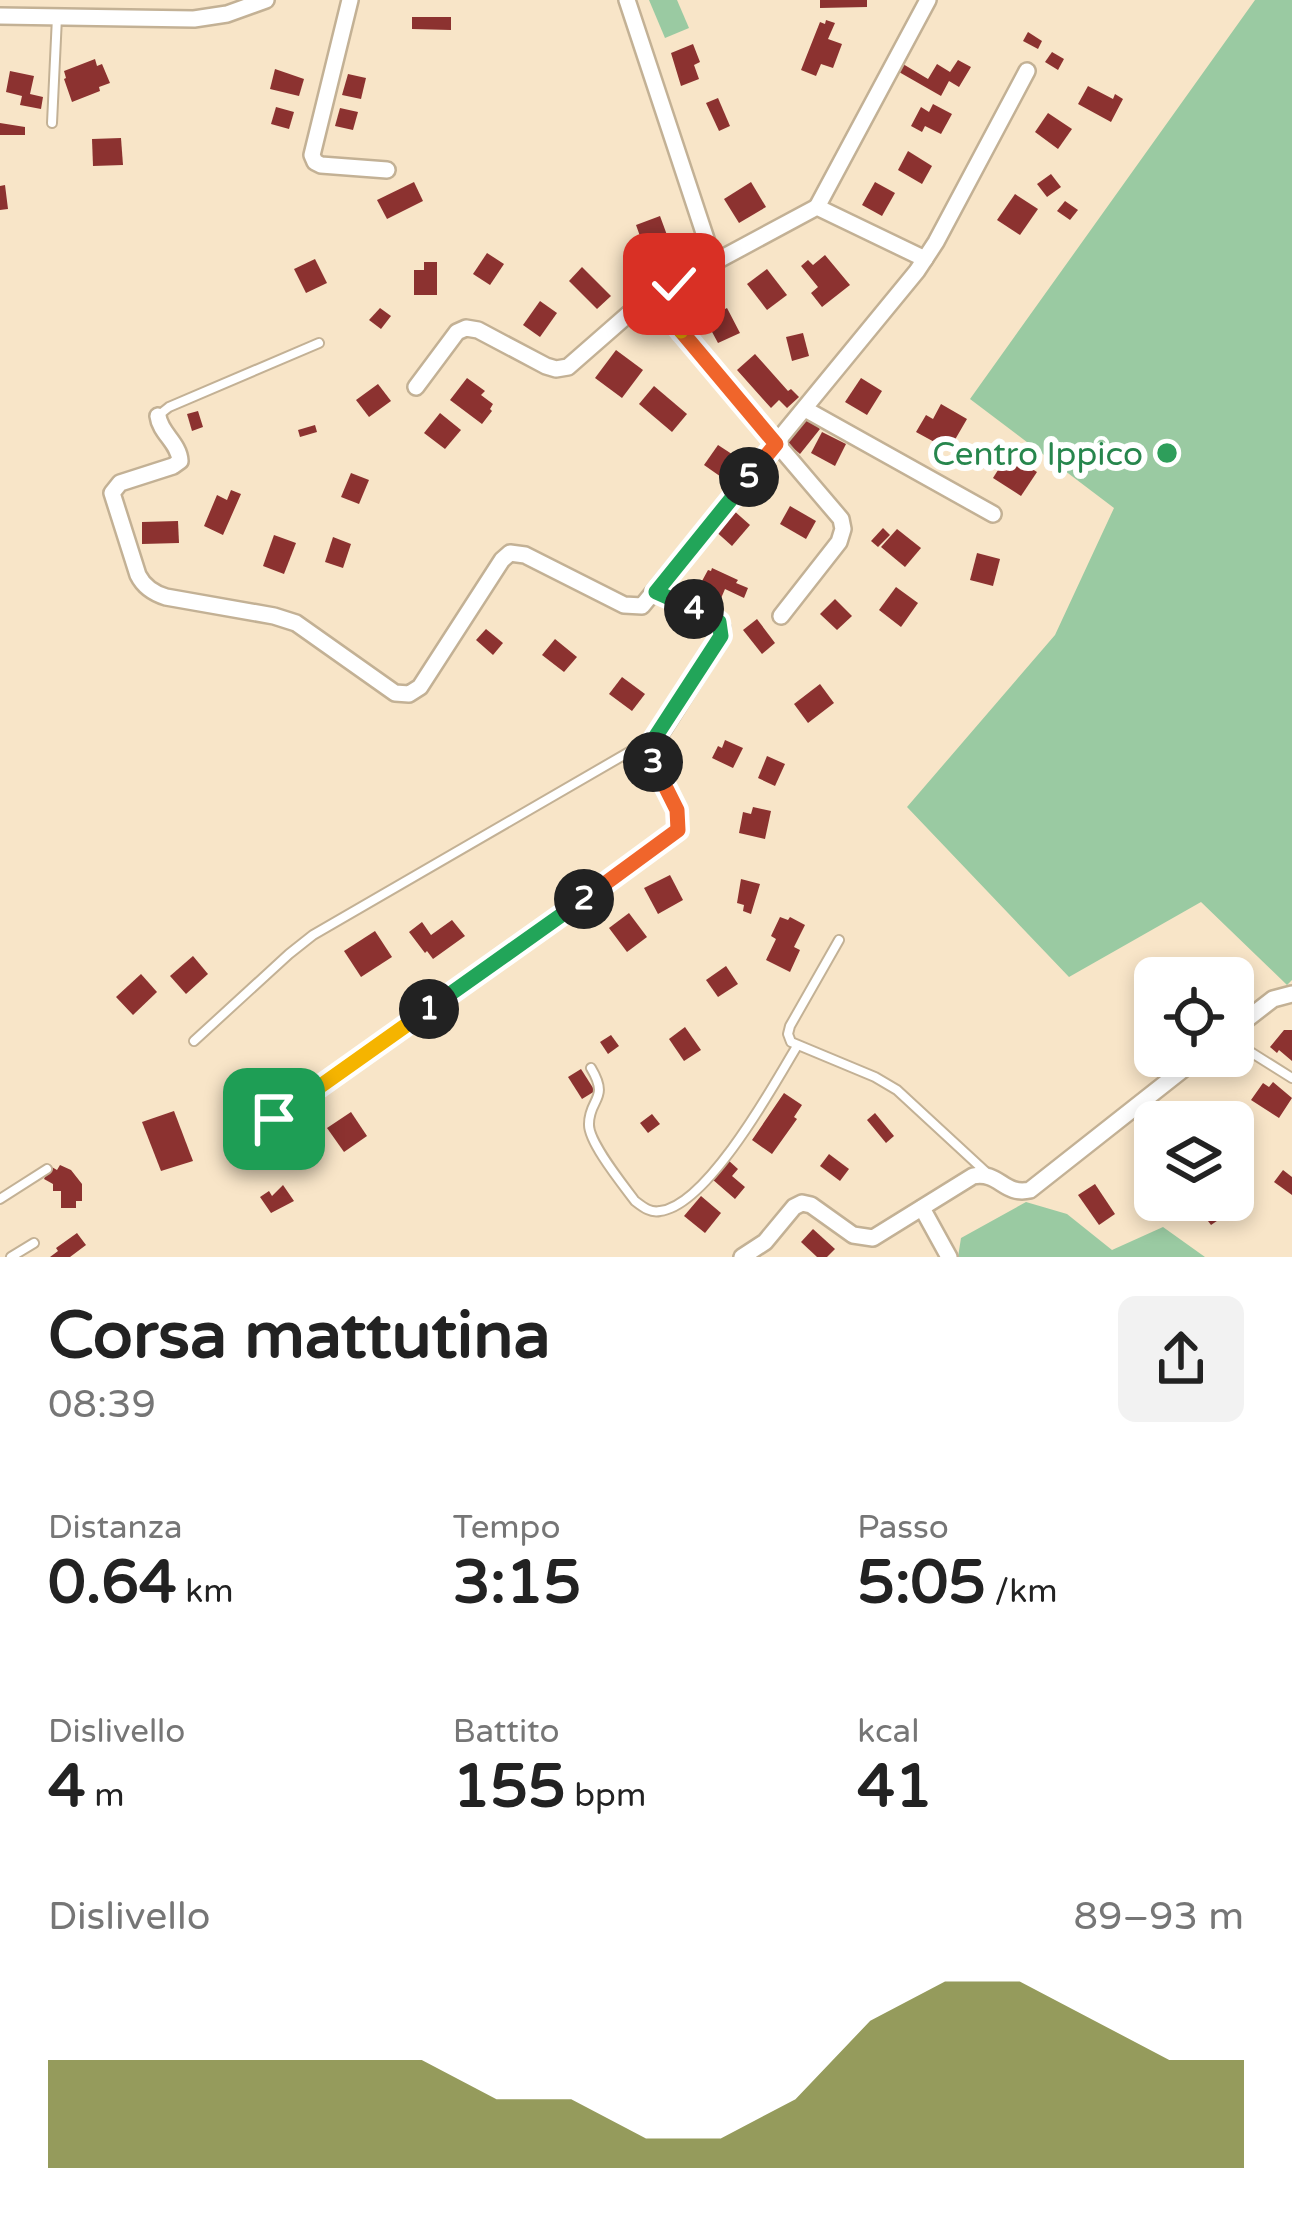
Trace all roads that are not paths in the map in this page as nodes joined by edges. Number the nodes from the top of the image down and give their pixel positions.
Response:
1 (266, 0) edge
2 (350, 0) edge
3 (627, 0) edge
4 (928, 0) edge
5 (0, 16) edge
6 (57, 16) junction
7 (1027, 71) dead end
8 (52, 124) dead end
9 (387, 170) dead end
10 (817, 207) junction
11 (925, 260) junction
12 (714, 263) junction
13 (652, 297) junction
14 (319, 344) dead end
15 (416, 387) dead end
16 (805, 409) junction
17 (158, 416) joint
18 (776, 444) junction
19 (993, 514) dead end
20 (656, 592) junction
21 (781, 616) dead end
22 (656, 736) junction
23 (839, 940) dead end
24 (1292, 994) edge
25 (1254, 1014) edge
26 (194, 1041) dead end
27 (797, 1046) junction
28 (1254, 1054) edge
29 (591, 1068) dead end
30 (1173, 1077) edge
31 (1292, 1078) edge
32 (274, 1119) dead end
33 (46, 1169) dead end
34 (989, 1175) junction
35 (0, 1199) edge
36 (922, 1208) junction
37 (34, 1244) dead end
38 (10, 1257) edge
39 (742, 1257) edge
40 (949, 1257) edge

1 - 6 street
2 - 9 street
3 - 12 street
4 - 10 street
5 - 6 street
6 - 8 lane
7 - 11 street
10 - 11 street
10 - 12 street
11 - 16 street
12 - 13 street
13 - 15 street
13 - 18 street
14 - 17 lane
16 - 18 street
16 - 19 street
17 - 20 street
18 - 20 street
18 - 21 street
20 - 22 street
22 - 26 lane
22 - 32 street
23 - 27 lane
24 - 25 street
27 - 29 lane
27 - 34 lane
28 - 31 lane
30 - 34 street
33 - 35 lane
34 - 36 street
36 - 39 street
36 - 40 street
37 - 38 lane

